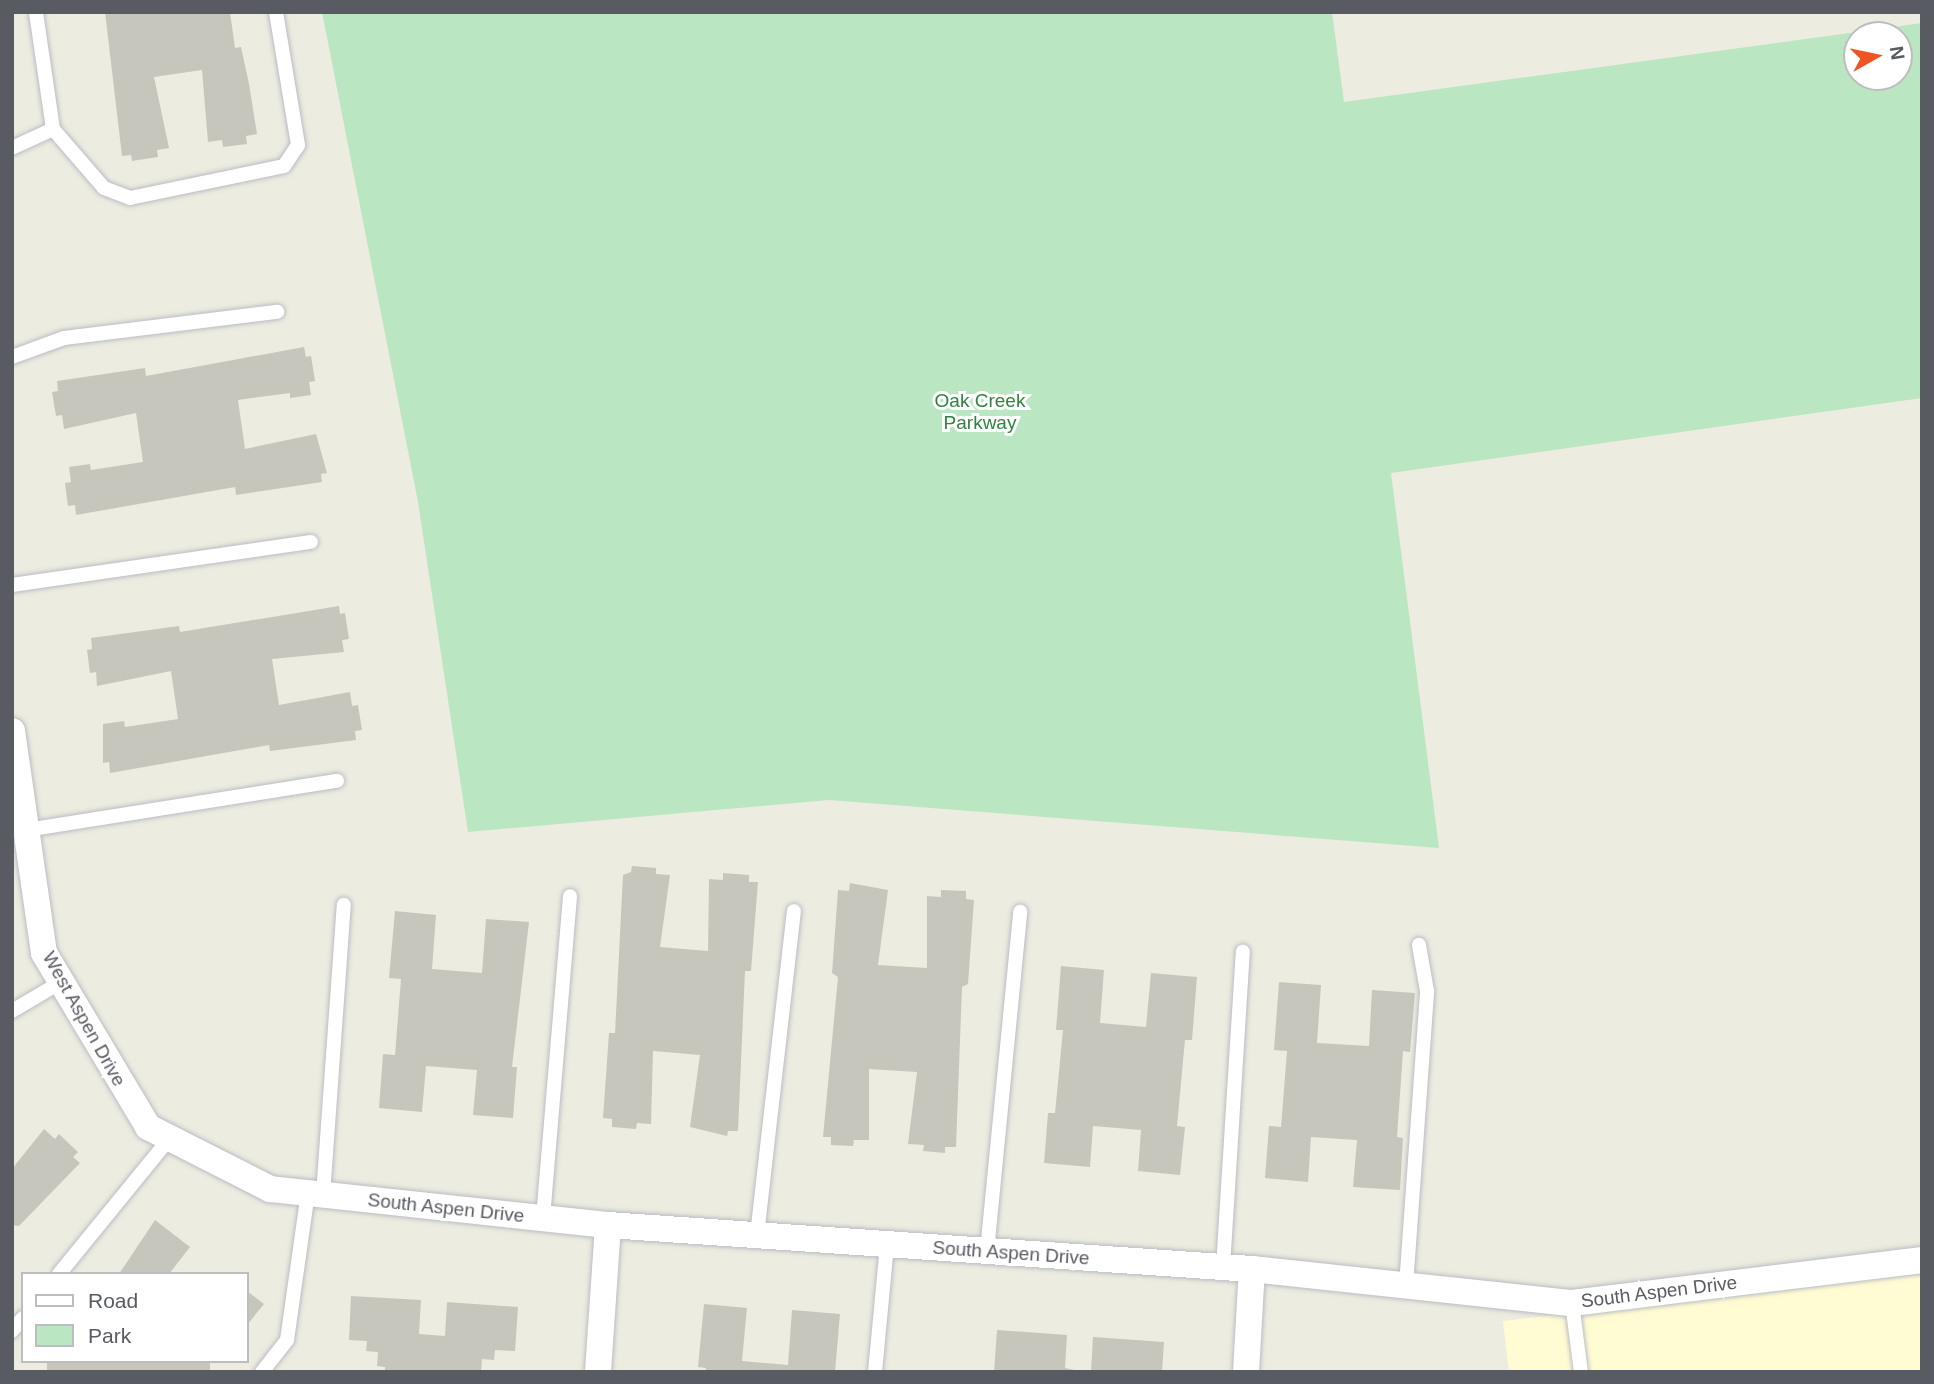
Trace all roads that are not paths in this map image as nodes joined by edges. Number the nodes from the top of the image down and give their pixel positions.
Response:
1 (36, 12) edge
2 (276, 12) edge
3 (53, 129) junction
4 (12, 148) edge
5 (277, 312) dead end
6 (12, 357) edge
7 (311, 542) dead end
8 (12, 585) edge
9 (12, 731) edge
10 (337, 781) dead end
11 (26, 830) junction
12 (570, 896) dead end
13 (344, 905) dead end
14 (794, 911) dead end
15 (1020, 912) dead end
16 (1419, 945) dead end
17 (1243, 952) dead end
18 (61, 982) junction
19 (12, 1011) edge
20 (128, 1098) joint
21 (169, 1139) junction
22 (316, 1194) junction
23 (542, 1218) junction
24 (608, 1225) junction
25 (757, 1235) junction
26 (887, 1244) junction
27 (987, 1251) junction
28 (1922, 1260) edge
29 (1223, 1267) junction
30 (1252, 1269) junction
31 (61, 1272) edge
32 (1406, 1286) junction
33 (1572, 1303) junction
34 (262, 1372) edge
35 (598, 1372) edge
36 (875, 1372) edge
37 (1246, 1372) edge
38 (1581, 1372) edge

1 - 3 lane
2 - 3 lane
3 - 4 lane
5 - 6 lane
7 - 8 lane
9 - 11 street, West Aspen Drive
10 - 11 lane
11 - 18 street, West Aspen Drive
12 - 23 lane
13 - 22 lane
14 - 25 lane
15 - 27 lane
16 - 32 lane
17 - 29 lane
18 - 19 lane
18 - 20 street, West Aspen Drive
20 - 21 street, South Aspen Drive
21 - 22 street, South Aspen Drive
21 - 31 lane
22 - 23 street, South Aspen Drive
22 - 34 lane
23 - 24 street, South Aspen Drive
24 - 25 street, South Aspen Drive
24 - 35 street
25 - 26 street, South Aspen Drive
26 - 27 street, South Aspen Drive
26 - 36 lane
27 - 29 street, South Aspen Drive
28 - 33 street, South Aspen Drive
29 - 30 street, South Aspen Drive
30 - 32 street, South Aspen Drive
30 - 37 street
32 - 33 street, South Aspen Drive
33 - 38 lane

